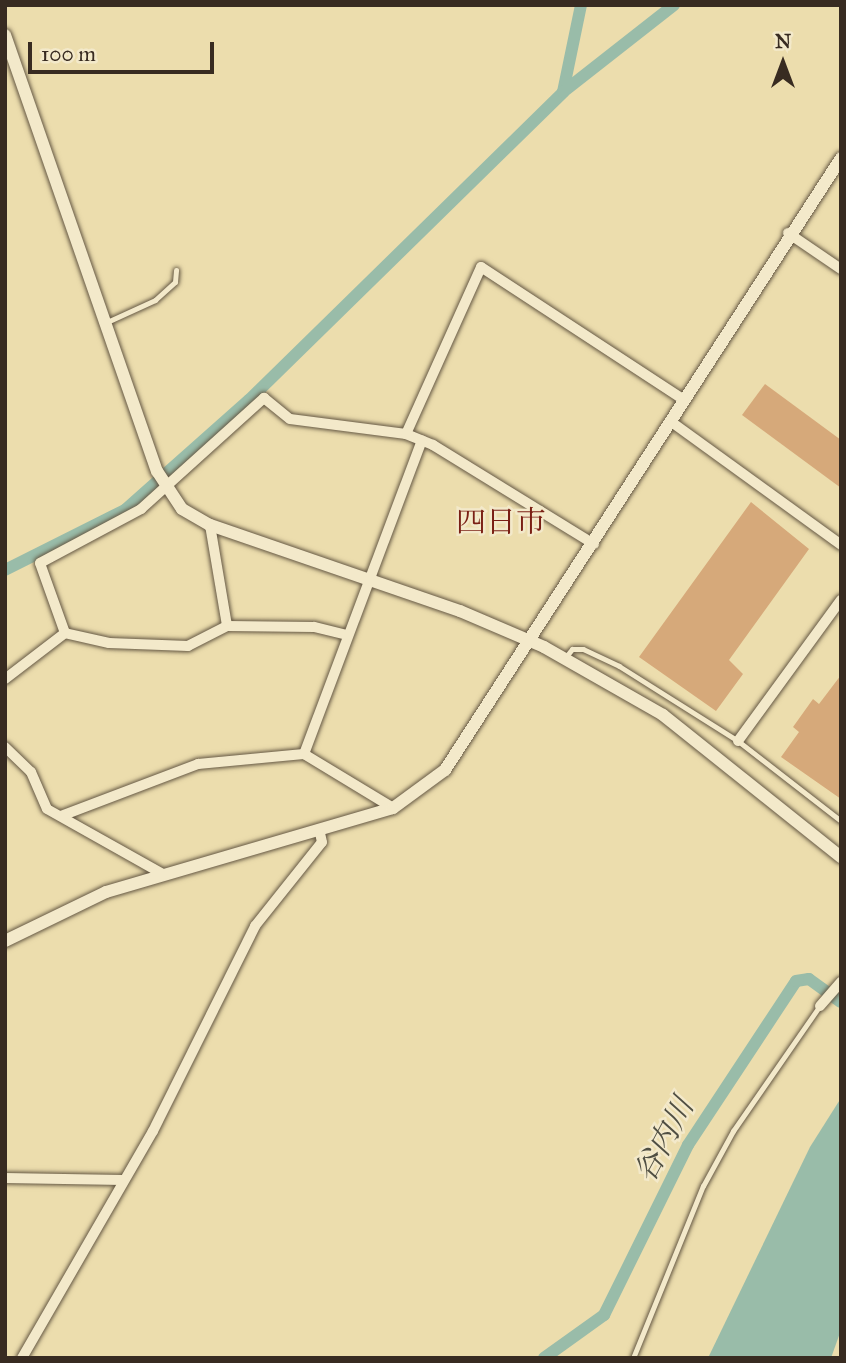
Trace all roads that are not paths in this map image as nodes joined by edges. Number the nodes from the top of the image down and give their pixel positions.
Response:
1 (5, 35) edge
2 (841, 158) edge
3 (788, 233) junction
4 (841, 269) edge
5 (176, 271) dead end
6 (105, 323) junction
7 (683, 399) junction
8 (670, 421) junction
9 (406, 433) junction
10 (422, 440) junction
11 (163, 481) junction
12 (210, 525) junction
13 (594, 544) junction
14 (841, 545) edge
15 (365, 579) junction
16 (841, 600) edge
17 (227, 625) junction
18 (65, 633) junction
19 (348, 635) junction
20 (532, 641) junction
21 (564, 659) junction
22 (5, 679) edge
23 (738, 741) junction
24 (5, 747) edge
25 (304, 754) junction
26 (393, 808) junction
27 (61, 816) junction
28 (841, 821) edge
29 (320, 833) junction
30 (841, 857) edge
31 (161, 873) junction
32 (5, 941) edge
33 (840, 983) edge
34 (820, 1006) joint
35 (5, 1178) edge
36 (123, 1180) junction
37 (22, 1358) edge
38 (633, 1358) edge

1 - 6 street
2 - 3 street
3 - 4 street
3 - 7 street
5 - 6 lane
6 - 11 street
7 - 8 street
7 - 9 street
8 - 13 street
8 - 14 street
9 - 10 street
9 - 11 street
10 - 13 street
10 - 15 street
11 - 12 street
11 - 18 street
12 - 15 street
12 - 17 street
13 - 20 street
15 - 19 street
15 - 20 street
16 - 23 street
17 - 18 street
17 - 19 street
18 - 22 street
19 - 25 street
20 - 21 street
20 - 26 street
21 - 23 lane
21 - 30 street
23 - 28 lane
24 - 27 street
25 - 26 street
25 - 27 street
26 - 29 street
27 - 31 street
29 - 31 street
29 - 36 street
31 - 32 street
33 - 34 street
34 - 38 lane
35 - 36 street
36 - 37 street

